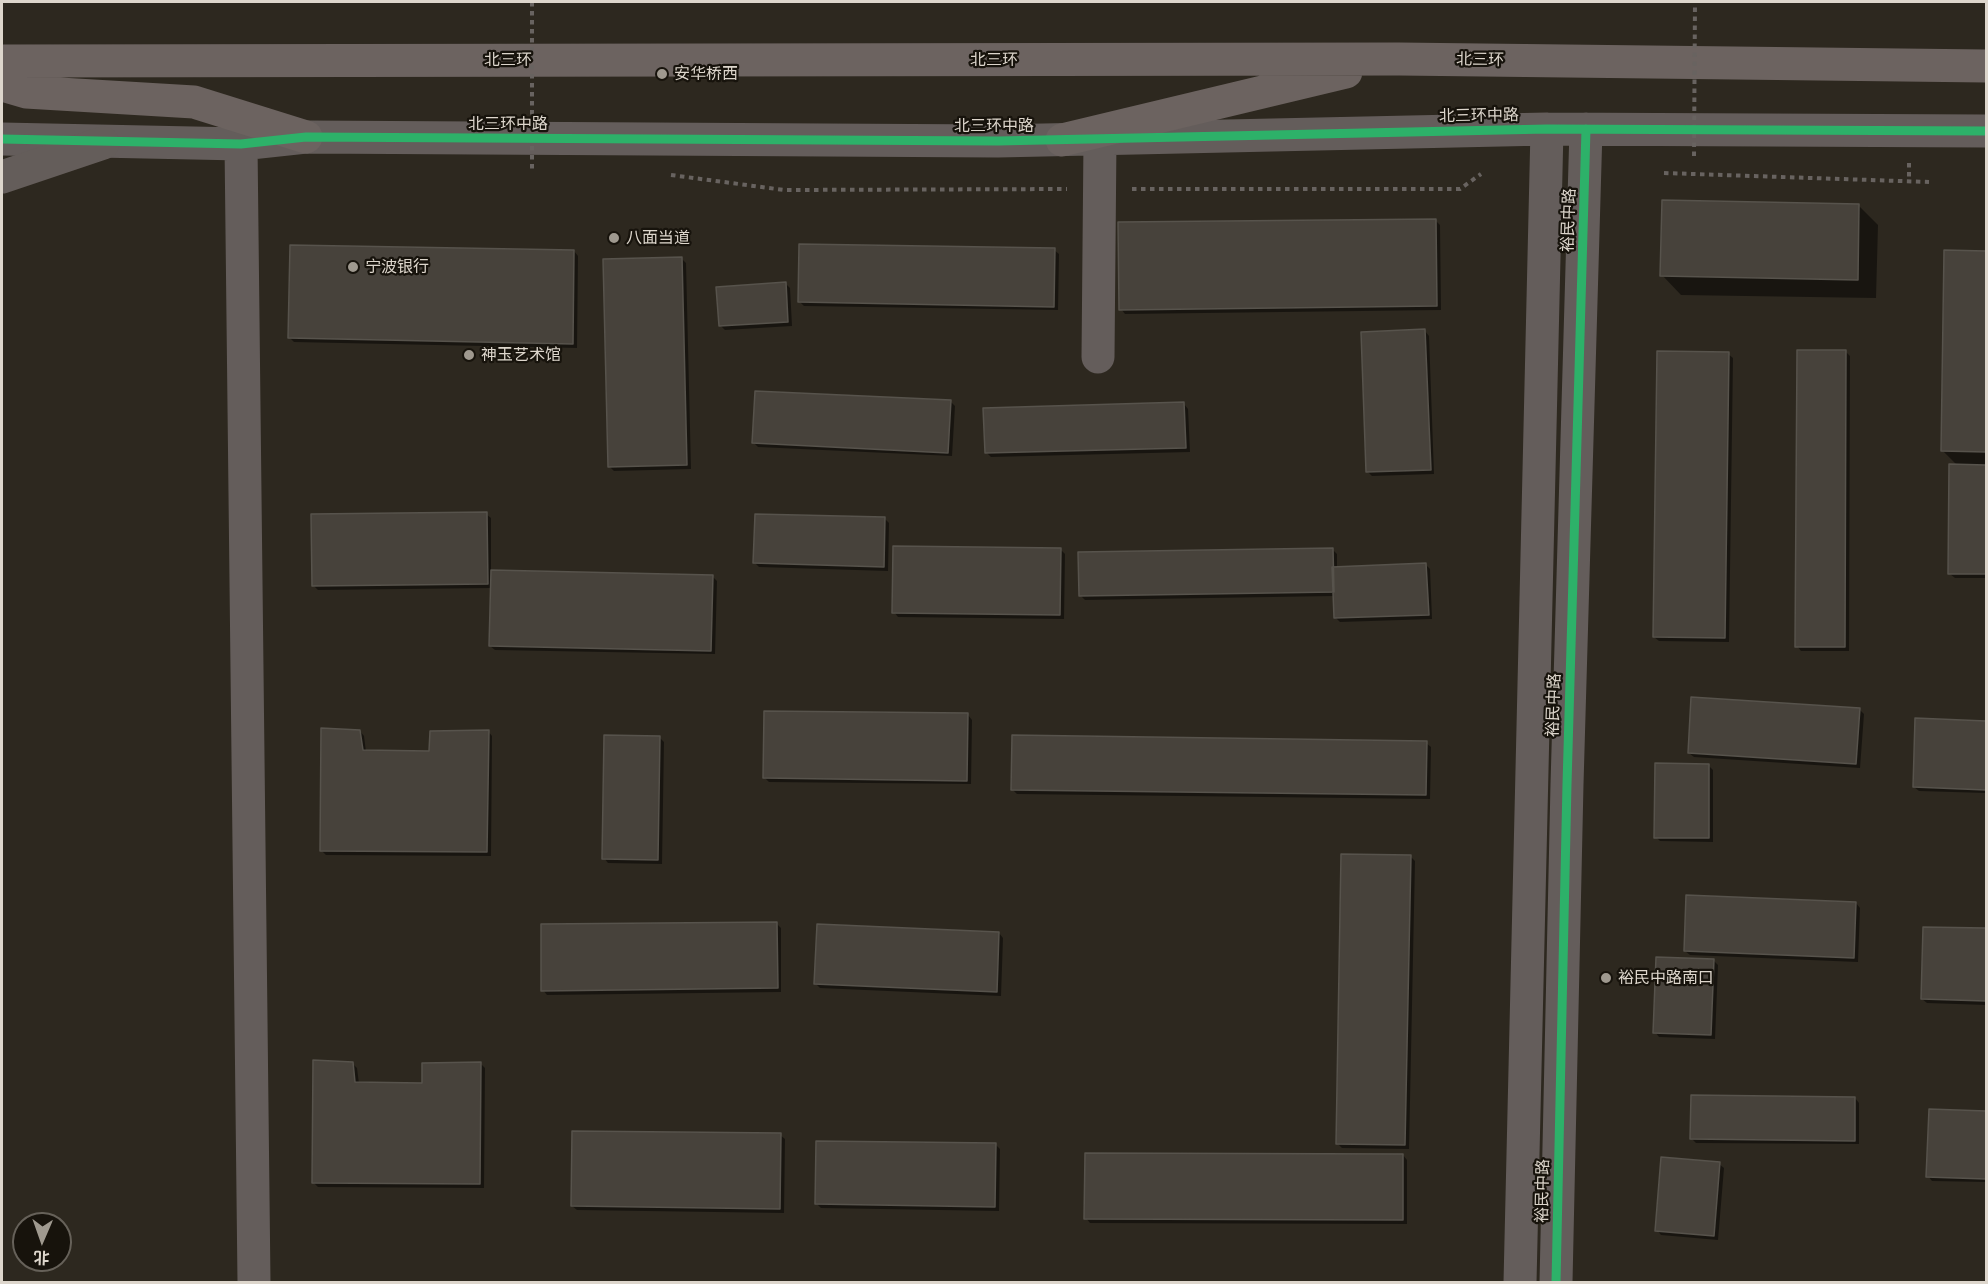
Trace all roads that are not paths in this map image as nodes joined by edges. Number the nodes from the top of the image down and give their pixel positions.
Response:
1 (1399, 59) junction
2 (2, 61) edge
3 (1986, 66) edge
4 (2, 85) edge
5 (1547, 129) junction
6 (1586, 129) junction
7 (1986, 131) edge
8 (306, 137) junction
9 (2, 139) edge
10 (1100, 139) junction
11 (1062, 140) junction
12 (103, 143) junction
13 (241, 144) junction
14 (2, 177) edge
15 (1098, 357) dead end
16 (254, 1282) edge
17 (1520, 1282) edge
18 (1556, 1282) edge

1 - 2 highway, 北三环
1 - 3 highway, 北三环
1 - 11 highway
4 - 8 highway
5 - 6 street, 北三环中路
5 - 10 street, 北三环中路
5 - 17 street, 裕民中路
6 - 7 street, 北三环中路
6 - 18 street, 裕民中路
8 - 11 street, 北三环中路
8 - 13 street, 北三环中路
9 - 12 street, 北三环中路
10 - 11 street, 北三环中路
10 - 15 street
12 - 13 street, 北三环中路
12 - 14 main road
13 - 16 street

